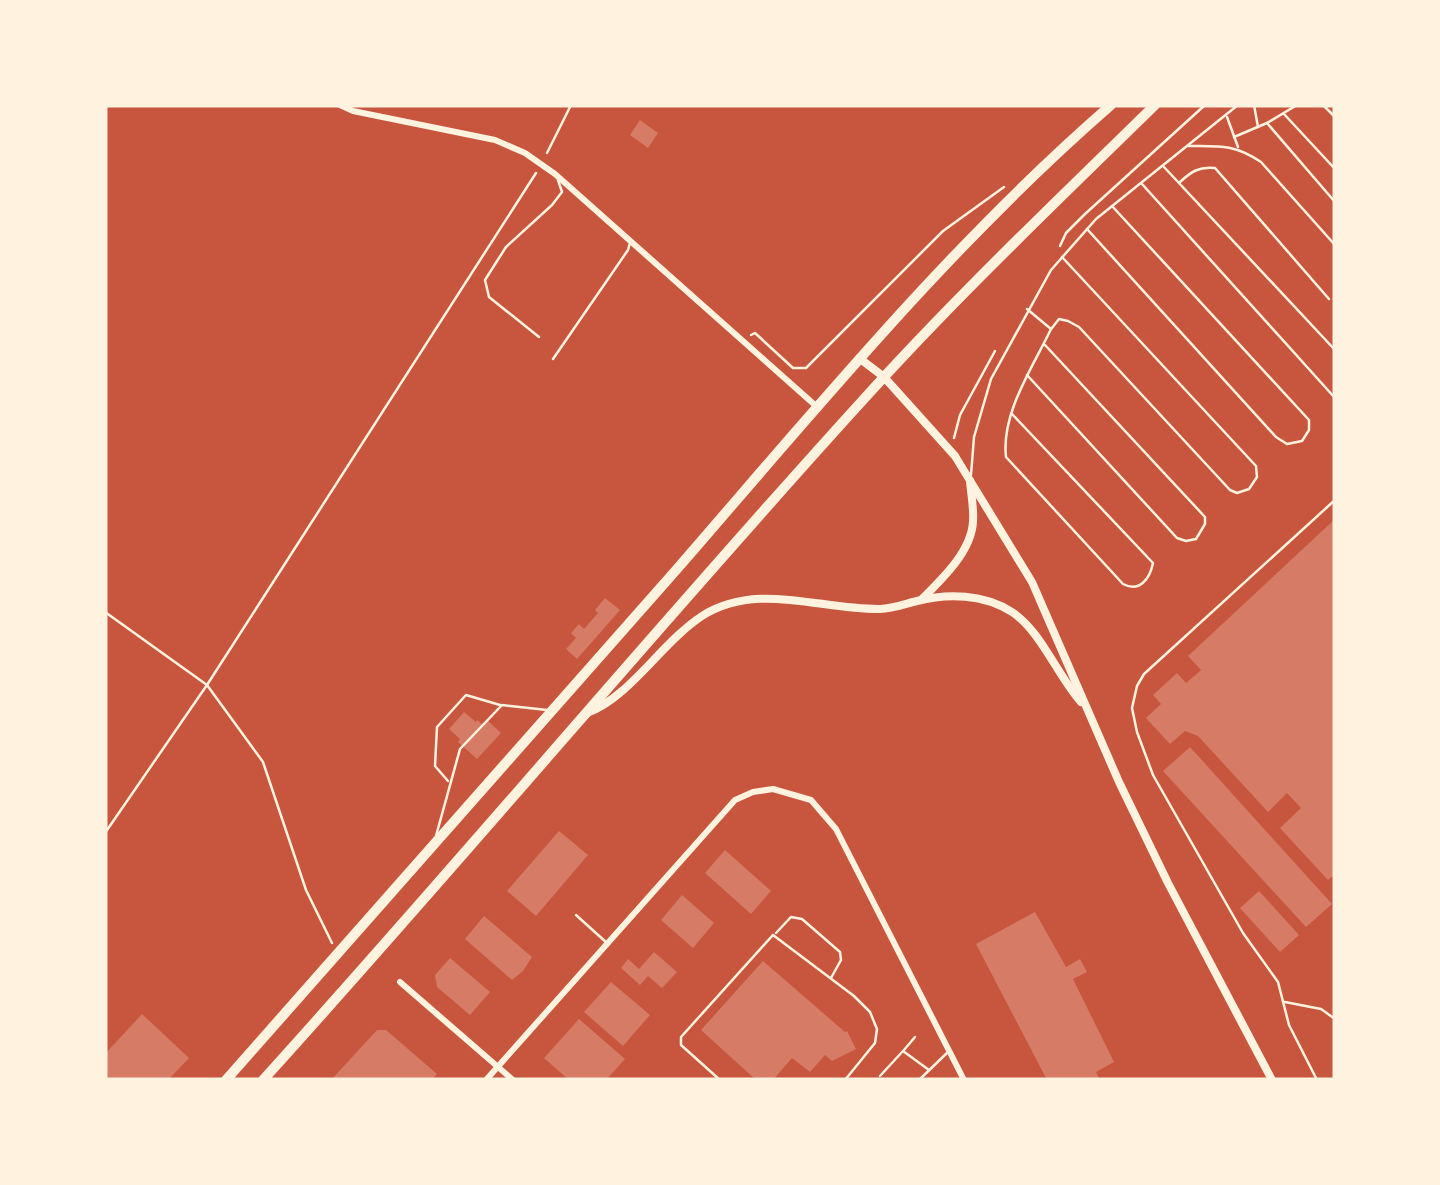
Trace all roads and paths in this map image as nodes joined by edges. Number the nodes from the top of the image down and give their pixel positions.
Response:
1 (340, 105) edge
2 (570, 105) edge
3 (1111, 105) edge
4 (1155, 105) edge
5 (1238, 105) edge
6 (1254, 105) edge
7 (1296, 105) edge
8 (1323, 105) edge
9 (1284, 114) junction
10 (1226, 116) junction
11 (1335, 117) edge
12 (1267, 123) junction
13 (1258, 127) junction
14 (1234, 137) junction
15 (1187, 146) junction
16 (1239, 149) junction
17 (542, 164) junction
18 (1163, 166) junction
19 (1335, 169) edge
20 (555, 174) junction
21 (543, 175) dead end
22 (1009, 182) dead end
23 (1141, 183) junction
24 (1179, 183) junction
25 (1335, 202) edge
26 (1112, 206) junction
27 (1087, 229) junction
28 (631, 241) junction
29 (1335, 245) edge
30 (1062, 257) junction
31 (1329, 299) dead end
32 (1028, 310) junction
33 (1051, 329) junction
34 (539, 337) dead end
35 (741, 340) junction
36 (1044, 344) junction
37 (1335, 350) edge
38 (859, 358) junction
39 (553, 359) dead end
40 (1027, 375) junction
41 (884, 377) junction
42 (1335, 398) edge
43 (816, 406) junction
44 (1012, 414) junction
45 (970, 479) junction
46 (1335, 500) edge
47 (922, 599) junction
48 (105, 612) edge
49 (207, 685) junction
50 (502, 705) junction
51 (1086, 707) junction
52 (554, 711) junction
53 (586, 713) junction
54 (450, 783) junction
55 (105, 832) edge
56 (434, 848) junction
57 (576, 915) dead end
58 (773, 935) junction
59 (608, 944) junction
60 (337, 954) junction
61 (830, 979) junction
62 (400, 982) dead end
63 (1284, 1002) junction
64 (1335, 1019) edge
65 (916, 1037) dead end
66 (949, 1050) junction
67 (903, 1051) junction
68 (498, 1068) junction
69 (929, 1070) junction
70 (880, 1076) dead end
71 (962, 1079) edge
72 (226, 1080) edge
73 (263, 1080) edge
74 (486, 1080) edge
75 (513, 1080) edge
76 (720, 1080) edge
77 (845, 1080) edge
78 (920, 1080) edge
79 (1272, 1080) edge
80 (1317, 1080) edge

1 - 17 street
2 - 17 path
3 - 38 main road
4 - 41 main road
5 - 10 lane
6 - 13 lane
7 - 9 lane
8 - 11 lane
9 - 12 lane
9 - 19 lane
10 - 14 lane
10 - 15 lane
12 - 13 lane
12 - 25 lane
13 - 14 lane
14 - 16 lane
15 - 16 lane
15 - 18 lane
16 - 29 lane
17 - 20 street
18 - 23 lane
18 - 24 lane
20 - 28 street
20 - 34 lane
21 - 49 path
22 - 35 path
23 - 26 lane
23 - 42 lane
24 - 31 lane
24 - 37 lane
26 - 27 lane
26 - 27 lane
27 - 30 lane
28 - 35 street
28 - 39 lane
30 - 32 lane
30 - 33 lane
32 - 33 lane
32 - 45 lane
33 - 36 lane
35 - 43 street
36 - 40 lane
36 - 40 lane
38 - 41 street
38 - 43 main road
40 - 44 lane
41 - 45 street
41 - 53 main road
43 - 52 main road
44 - 44 lane
45 - 47 street
45 - 51 street
46 - 63 lane
47 - 51 street
47 - 53 street
48 - 49 path
49 - 55 path
49 - 60 path
50 - 52 lane
50 - 54 lane
50 - 54 lane
51 - 79 street
52 - 56 main road
53 - 73 main road
54 - 56 lane
56 - 60 main road
57 - 59 lane
58 - 61 lane
58 - 61 lane
58 - 76 lane
59 - 66 street
59 - 68 street
60 - 72 main road
61 - 77 lane
62 - 68 street
63 - 64 lane
63 - 80 lane
65 - 67 lane
66 - 69 lane
66 - 71 street
67 - 69 lane
67 - 70 lane
68 - 74 street
68 - 75 street
69 - 78 lane

